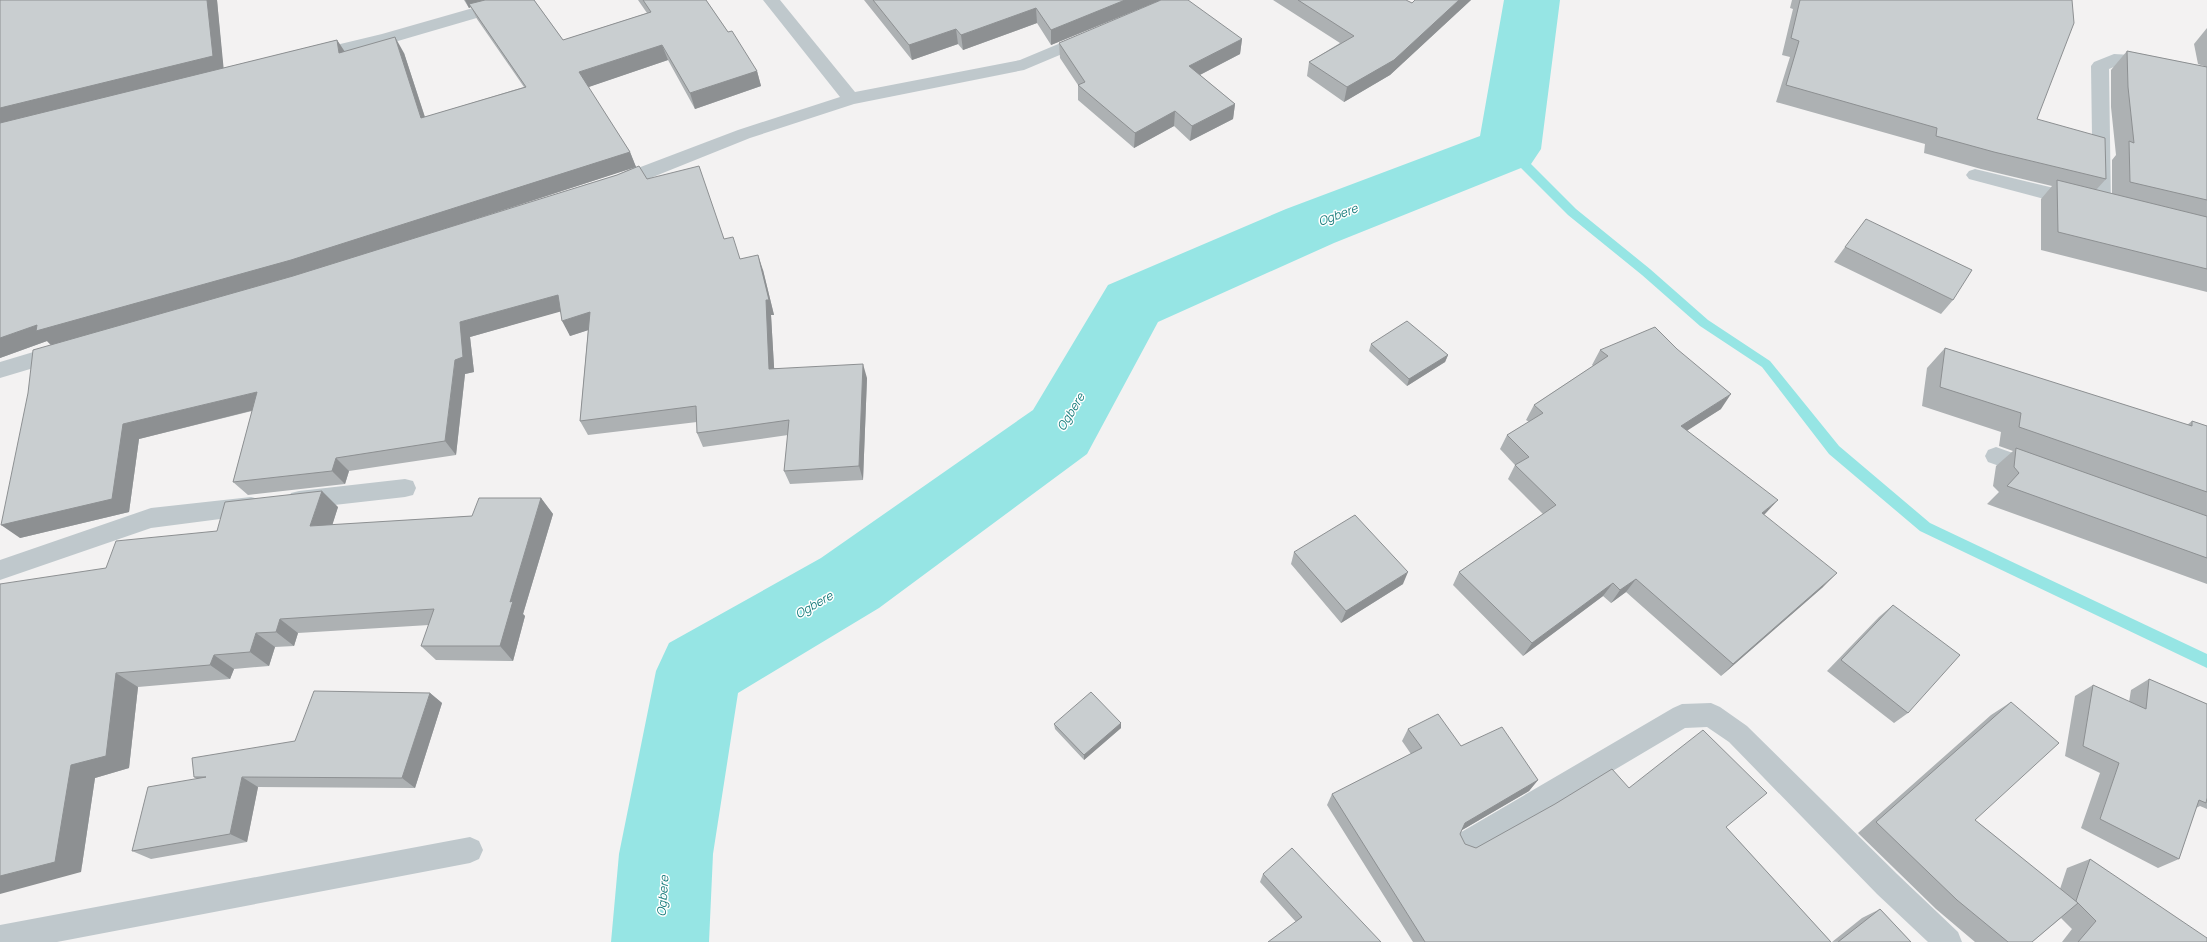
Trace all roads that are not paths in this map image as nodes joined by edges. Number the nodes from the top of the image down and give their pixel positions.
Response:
1 (519, 0) edge
2 (771, 0) edge
3 (1104, 30) edge
4 (301, 60) edge
5 (2207, 73) edge
6 (851, 99) junction
7 (1975, 175) dead end
8 (601, 189) edge
9 (76, 348) edge
10 (0, 370) edge
11 (1996, 456) dead end
12 (2054, 477) edge
13 (405, 488) dead end
14 (0, 570) edge
15 (1467, 843) edge
16 (470, 850) dead end
17 (0, 939) edge
18 (1948, 942) edge

1 - 4 street
2 - 6 street
3 - 6 street
5 - 7 street
6 - 8 street
9 - 10 street
11 - 12 street
13 - 14 street
15 - 18 street
16 - 17 street

